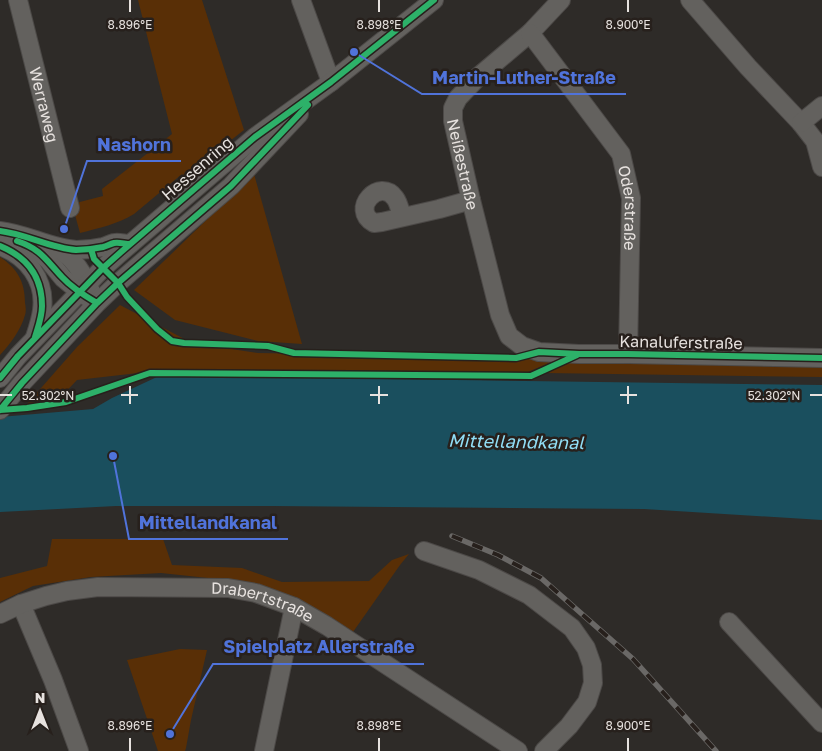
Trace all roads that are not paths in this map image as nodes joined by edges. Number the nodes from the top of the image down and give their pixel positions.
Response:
1 (18, 0) edge
2 (301, 0) edge
3 (434, 0) edge
4 (561, 0) edge
5 (690, 0) edge
6 (530, 33) junction
7 (331, 82) junction
8 (822, 106) edge
9 (802, 123) junction
10 (822, 167) edge
11 (471, 200) junction
12 (70, 208) dead end
13 (402, 217) dead end
14 (0, 231) edge
15 (0, 235) edge
16 (130, 244) junction
17 (0, 246) edge
18 (57, 247) junction
19 (84, 288) junction
20 (97, 303) junction
21 (34, 340) junction
22 (539, 352) joint
23 (628, 354) junction
24 (822, 358) edge
25 (0, 378) edge
26 (0, 410) edge
27 (424, 551) dead end
28 (21, 604) junction
29 (294, 606) junction
30 (0, 614) edge
31 (729, 622) dead end
32 (822, 723) edge
33 (79, 751) edge
34 (265, 751) edge
35 (518, 751) edge
36 (544, 751) edge

1 - 12 street, Werraweg
2 - 7 street
3 - 7 street, Hessenring
4 - 6 street, Neißestraße
5 - 9 street
6 - 11 street, Neißestraße
6 - 23 street, Oderstraße
7 - 16 street, Hessenring
7 - 20 street, Hessenring
8 - 9 street
9 - 10 street
11 - 13 street
11 - 22 street, Neißestraße
14 - 18 street
15 - 19 street
16 - 18 street
16 - 19 street, Hessenring
17 - 21 street
18 - 19 street
19 - 20 street
19 - 21 street, Hessenring
20 - 26 street, Hessenring
21 - 25 street, Hessenring
22 - 23 street, Kanaluferstraße
23 - 24 street, Kanaluferstraße
27 - 36 street
28 - 29 street, Drabertstraße
28 - 30 street, Drabertstraße
28 - 33 street
29 - 34 street
29 - 35 street, Drabertstraße
31 - 32 street

